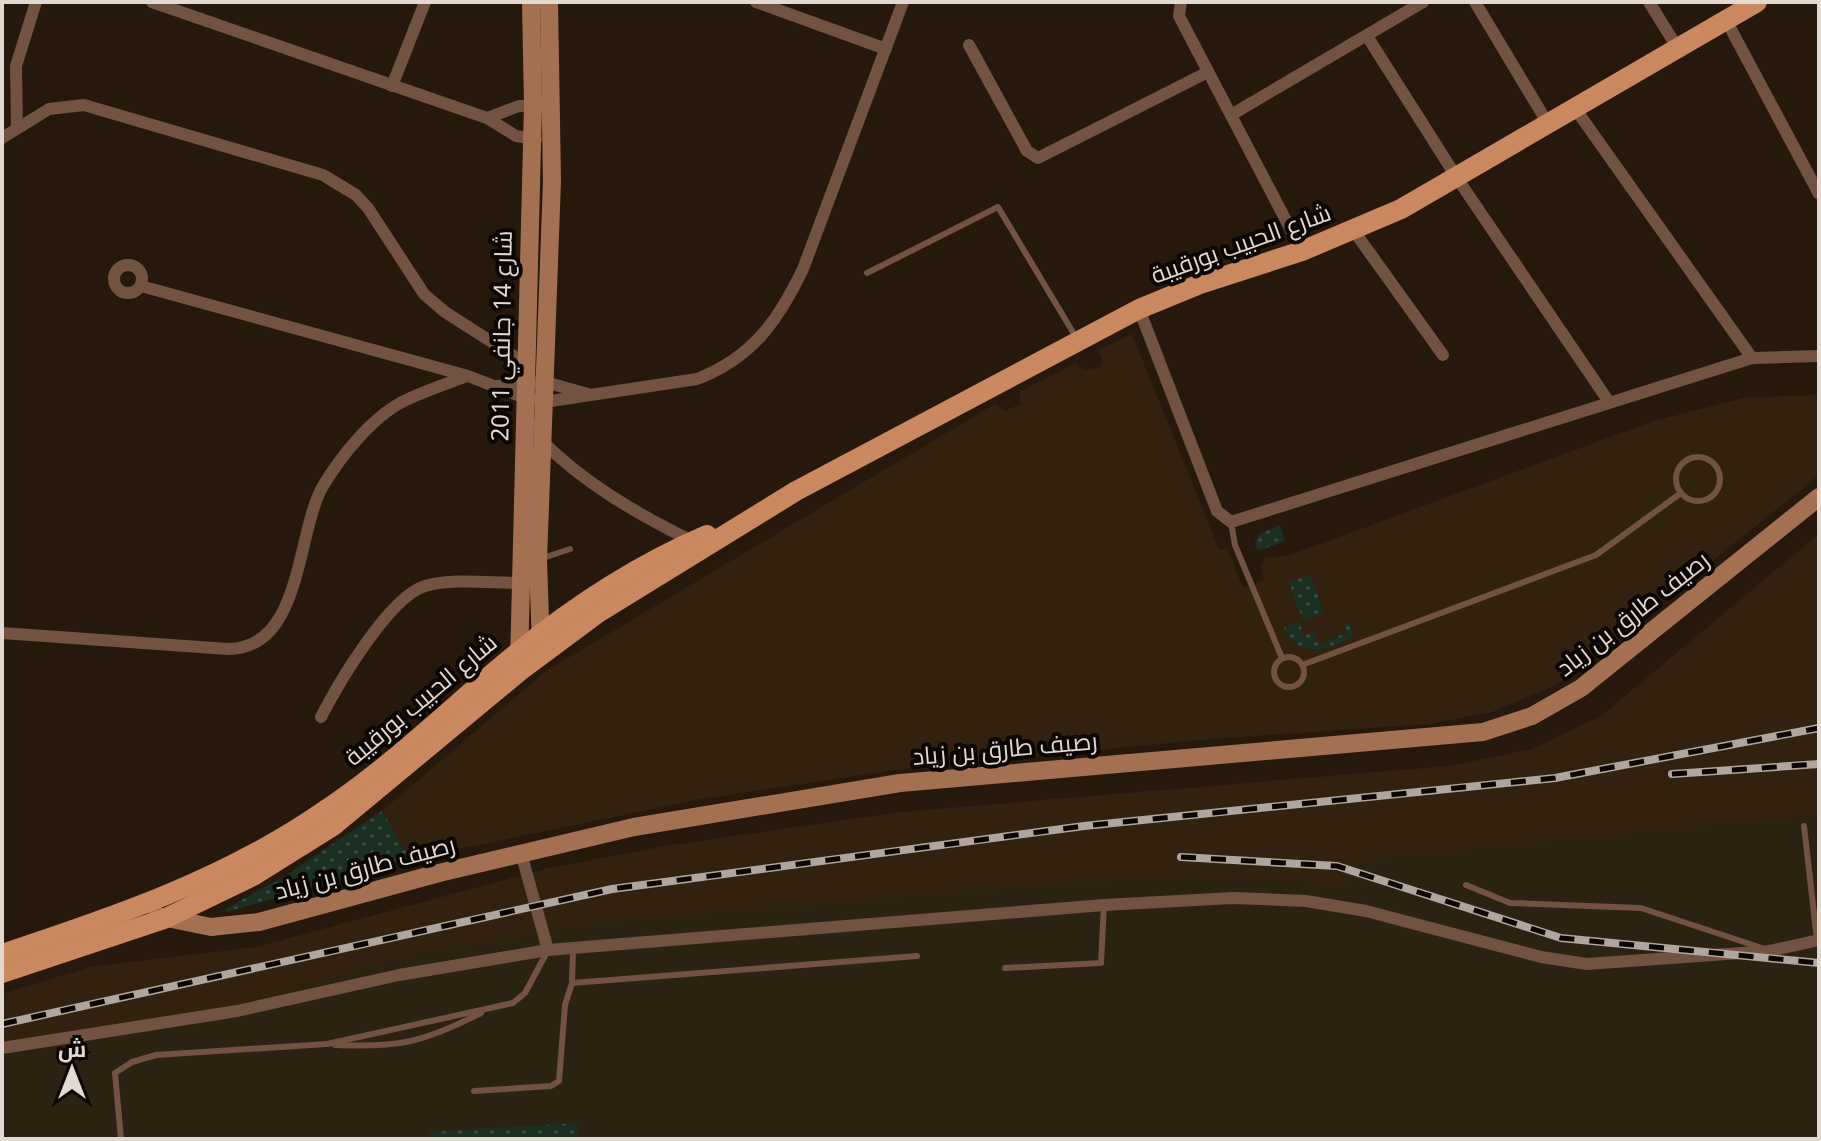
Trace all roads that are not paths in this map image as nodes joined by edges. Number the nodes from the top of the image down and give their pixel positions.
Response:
1 (36, 2) edge
2 (152, 2) edge
3 (425, 2) edge
4 (531, 2) edge
5 (549, 2) edge
6 (756, 2) edge
7 (902, 2) edge
8 (1181, 2) edge
9 (1423, 2) edge
10 (1475, 2) edge
11 (1649, 2) edge
12 (1757, 2) edge
13 (1726, 20) junction
14 (1367, 36) junction
15 (969, 45) dead end
16 (1677, 47) junction
17 (886, 49) junction
18 (1208, 72) junction
19 (392, 86) junction
20 (543, 105) junction
21 (1574, 107) junction
22 (1231, 115) junction
23 (487, 118) junction
24 (1547, 122) junction
25 (17, 128) junction
26 (2, 138) edge
27 (532, 139) junction
28 (552, 140) junction
29 (1457, 178) junction
30 (1819, 194) edge
31 (1354, 231) junction
32 (1302, 251) junction
33 (867, 273) dead end
34 (141, 286) dead end
35 (1139, 309) junction
36 (1077, 340) junction
37 (1819, 348) edge
38 (1805, 354) junction
39 (1443, 355) dead end
40 (1819, 356) edge
41 (1752, 358) junction
42 (468, 376) junction
43 (545, 382) junction
44 (530, 386) junction
45 (588, 394) junction
46 (1609, 402) junction
47 (524, 423) junction
48 (542, 441) junction
49 (1681, 493) junction
50 (1819, 497) edge
51 (1231, 522) junction
52 (700, 545) junction
53 (570, 549) dead end
54 (538, 560) junction
55 (519, 583) junction
56 (2, 633) edge
57 (541, 645) junction
58 (1282, 658) junction
59 (519, 662) junction
60 (1302, 665) junction
61 (321, 717) dead end
62 (1804, 826) dead end
63 (521, 853) junction
64 (1466, 885) dead end
65 (1104, 905) junction
66 (135, 909) junction
67 (164, 919) junction
68 (1818, 940) edge
69 (573, 948) junction
70 (548, 950) junction
71 (1769, 951) junction
72 (2, 954) edge
73 (917, 956) dead end
74 (1005, 968) dead end
75 (2, 973) edge
76 (572, 983) junction
77 (491, 1008) junction
78 (327, 1044) junction
79 (2, 1048) edge
80 (474, 1091) dead end
81 (121, 1139) edge

1 - 25 street
2 - 19 street
3 - 19 street
4 - 20 main road, شارع 14 جانفي 2011
5 - 20 main road, شارع 14 جانفي 2011
6 - 17 street
7 - 17 street
8 - 18 street
9 - 14 street
10 - 24 street
11 - 16 street
12 - 13 main road, شارع الحبيب بورقيبة
13 - 16 main road, شارع الحبيب بورقيبة
13 - 30 street
14 - 22 street
14 - 29 street
15 - 18 street
16 - 21 main road, شارع الحبيب بورقيبة
17 - 45 street
18 - 22 street
19 - 23 street
20 - 23 street
20 - 27 main road, شارع 14 جانفي 2011
20 - 28 main road, شارع 14 جانفي 2011
21 - 24 main road, شارع الحبيب بورقيبة
21 - 41 street
22 - 32 street
23 - 27 street
24 - 29 main road, شارع الحبيب بورقيبة
25 - 26 street
25 - 44 street
27 - 28 street
27 - 44 main road, شارع 14 جانفي 2011
28 - 43 main road, شارع 14 جانفي 2011
29 - 31 main road, شارع الحبيب بورقيبة
29 - 46 street
31 - 32 main road, شارع الحبيب بورقيبة
31 - 39 street
32 - 35 main road, شارع الحبيب بورقيبة
33 - 36 lane
34 - 42 street
35 - 36 main road, شارع الحبيب بورقيبة
35 - 51 street
36 - 52 main road, شارع الحبيب بورقيبة
37 - 38 street
38 - 40 street
38 - 41 street
41 - 46 street
42 - 44 street
42 - 56 street
43 - 44 main road, شارع 14 جانفي 2011
43 - 45 street
44 - 45 street
44 - 47 main road, شارع 14 جانفي 2011
44 - 48 main road, شارع 14 جانفي 2011
46 - 51 street
47 - 48 street
47 - 55 main road, شارع 14 جانفي 2011
48 - 52 street
48 - 54 main road, شارع 14 جانفي 2011
49 - 49 lane
49 - 60 lane
50 - 63 main road, رصيف طارق بن زياد
51 - 58 lane
52 - 57 main road, شارع الحبيب بورقيبة
53 - 54 lane
54 - 57 main road, شارع 14 جانفي 2011
55 - 59 main road, شارع 14 جانفي 2011
55 - 61 street
57 - 59 main road, شارع الحبيب بورقيبة
58 - 60 lane
58 - 60 lane
59 - 66 main road, شارع الحبيب بورقيبة
59 - 67 main road, شارع الحبيب بورقيبة
62 - 68 lane
63 - 67 main road, رصيف طارق بن زياد
63 - 70 street
64 - 71 lane
65 - 69 street
65 - 71 street
65 - 74 lane
66 - 67 main road, رصيف طارق بن زياد
66 - 72 main road, شارع الحبيب بورقيبة
67 - 75 main road, شارع الحبيب بورقيبة
68 - 71 street
69 - 70 street
69 - 76 lane
70 - 77 lane
70 - 79 street
73 - 76 lane
76 - 80 lane
77 - 78 lane
77 - 78 lane
78 - 81 lane

